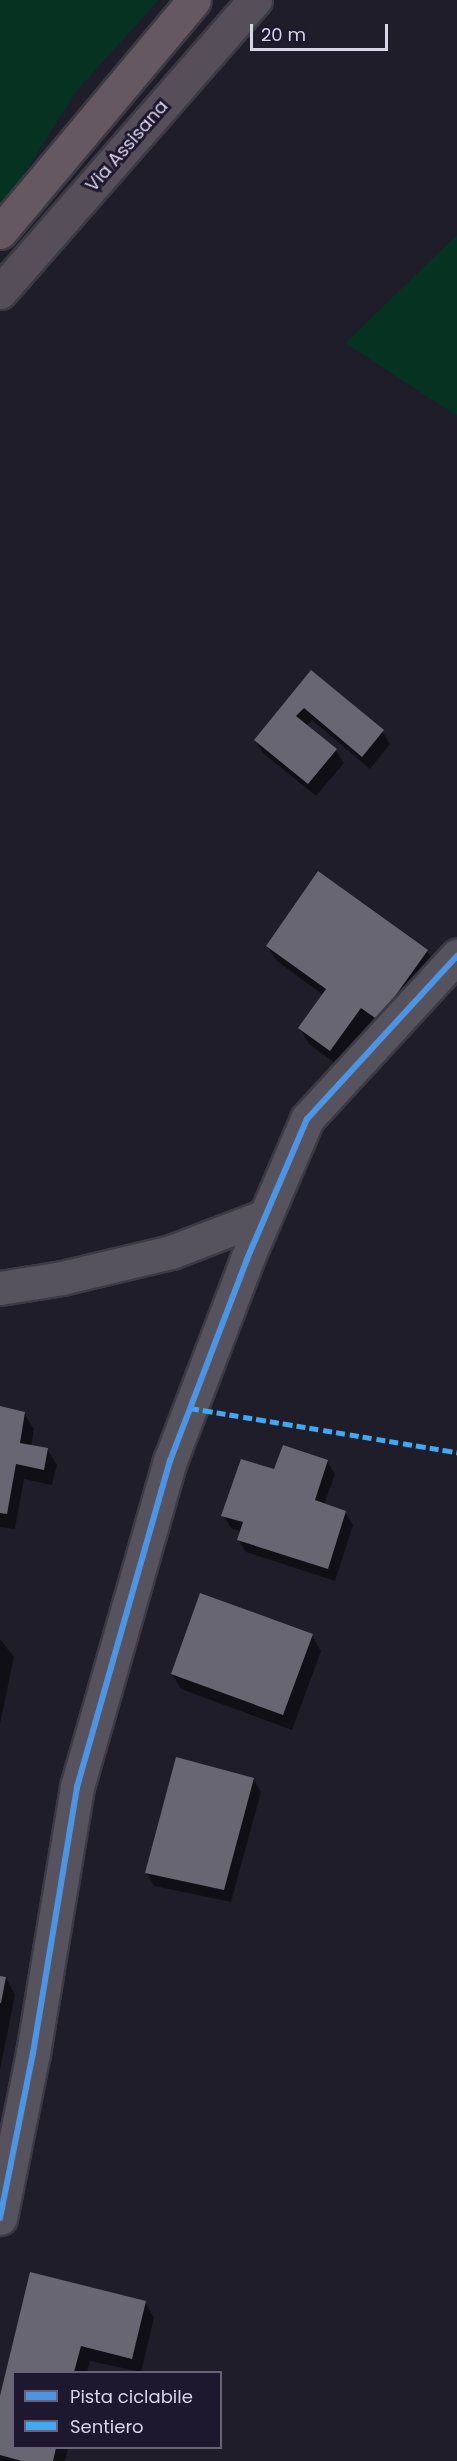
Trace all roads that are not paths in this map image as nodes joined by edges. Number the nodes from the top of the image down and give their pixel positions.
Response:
1 (194, 0) edge
2 (255, 0) edge
3 (0, 232) edge
4 (0, 292) edge
5 (457, 956) edge
6 (265, 1216) junction
7 (0, 1288) edge
8 (0, 2218) edge

1 - 3 highway
2 - 4 main road, Via Assisana
5 - 6 street
6 - 7 street
6 - 8 street

